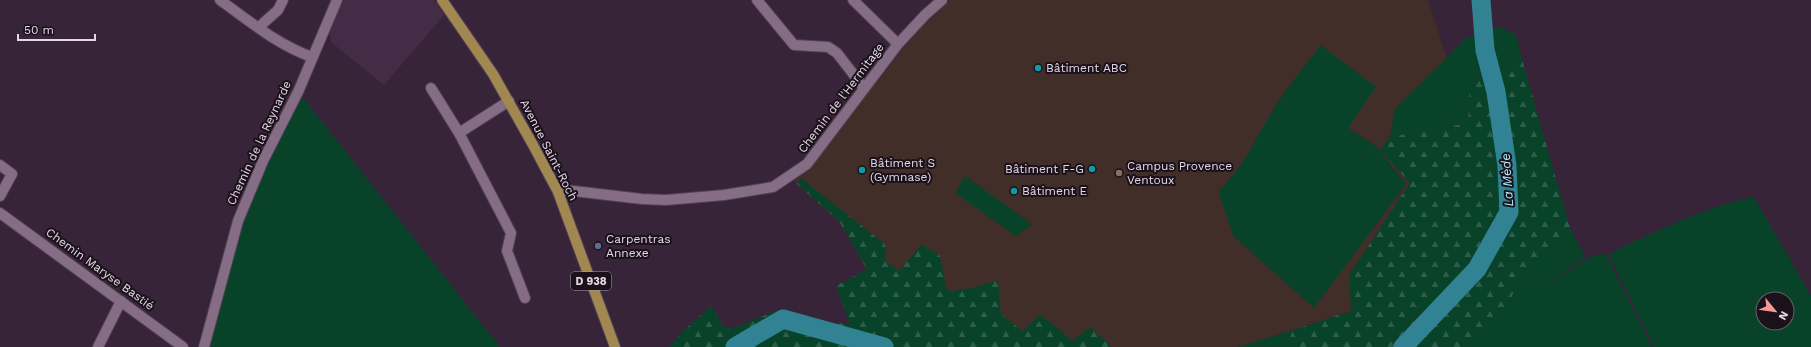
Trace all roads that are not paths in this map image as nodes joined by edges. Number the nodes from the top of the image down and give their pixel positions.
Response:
1 (220, 0) edge
2 (283, 0) edge
3 (337, 0) edge
4 (442, 0) edge
5 (758, 0) edge
6 (853, 0) edge
7 (942, 0) edge
8 (258, 27) junction
9 (898, 44) junction
10 (312, 57) junction
11 (431, 88) dead end
12 (864, 88) junction
13 (509, 102) junction
14 (459, 133) junction
15 (0, 165) edge
16 (558, 192) junction
17 (0, 196) edge
18 (0, 213) edge
19 (525, 298) dead end
20 (121, 301) junction
21 (98, 347) edge
22 (183, 347) edge
23 (204, 347) edge
24 (615, 347) edge

1 - 8 street
2 - 8 street
3 - 10 street, Chemin de la Reynarde
4 - 13 main road, Avenue Saint-Roch / D 938
5 - 12 street
6 - 9 street
7 - 9 street, Chemin de l'Hermitage
8 - 10 street
9 - 12 street, Chemin de l'Hermitage
10 - 23 street, Chemin de la Reynarde
11 - 14 street
12 - 16 street, Chemin de l'Hermitage
13 - 14 street
13 - 16 main road, Avenue Saint-Roch / D 938
14 - 19 street
15 - 17 street
16 - 24 main road, Avenue Saint-Roch / D 938
18 - 20 street, Chemin Maryse Bastié
20 - 21 street
20 - 22 street, Chemin Maryse Bastié

